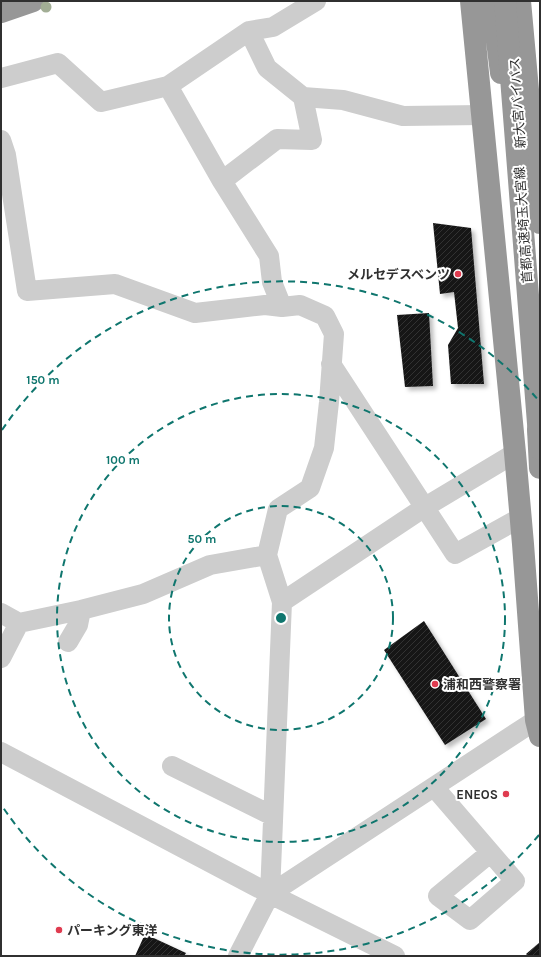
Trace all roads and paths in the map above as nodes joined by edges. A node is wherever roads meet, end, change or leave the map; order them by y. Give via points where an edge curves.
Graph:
1 (33, 1) edge
2 (316, 1) edge
3 (471, 1) edge
4 (492, 1) edge
5 (505, 1) edge
6 (510, 1) edge
7 (520, 1) edge
8 (529, 1) edge
9 (1, 12) edge
10 (249, 31) junction
11 (1, 78) edge
12 (168, 86) junction
13 (303, 97) junction
14 (482, 115) junction
15 (540, 130) edge
16 (516, 134) junction
17 (1, 140) edge
18 (222, 181) junction
19 (540, 223) edge
20 (282, 308) junction
21 (332, 364) junction
22 (540, 449) edge
23 (515, 453) junction
24 (540, 468) edge
25 (426, 507) junction
26 (520, 518) junction
27 (268, 555) junction
28 (282, 602) junction
29 (81, 610) junction
30 (1, 613) edge
31 (19, 623) junction
32 (68, 642) dead end
33 (1, 658) edge
34 (539, 724) edge
35 (1, 752) edge
36 (172, 766) dead end
37 (434, 787) junction
38 (273, 816) junction
39 (490, 853) dead end
40 (270, 894) junction
41 (238, 956) edge
42 (396, 956) edge

1 - 9 highway
2 - 10 street via 273,27
3 - 14 highway
4 - 16 highway, bridge via 503,87
5 - 16 highway, 首都高速埼玉大宮線, bridge
6 - 24 highway, 新大宮バイパス via 529,254
7 - 19 highway, 新大宮バイパス
8 - 15 highway
10 - 12 street
10 - 13 street via 267,68
11 - 12 street via 58,62 101,102
12 - 18 street
13 - 14 street via 343,100 403,116
13 - 18 street via 312,140 277,140
14 - 23 highway
16 - 22 highway, 首都高速埼玉大宮線, bridge
17 - 20 street via 6,155 27,291 116,284 195,314 265,305
18 - 20 street via 269,256 272,282
20 - 21 street via 300,305 325,316 334,334
21 - 25 street
21 - 27 street via 324,448 310,488 278,509
23 - 25 street
23 - 26 highway
25 - 26 street via 455,554
25 - 28 street
26 - 34 highway
27 - 28 street
27 - 29 street via 210,565 143,594
28 - 38 street
29 - 31 street
29 - 32 street via 78,625
30 - 31 street
31 - 33 street
34 - 37 street
35 - 40 street
36 - 38 street
37 - 39 street
37 - 40 street
38 - 40 street
40 - 41 street
40 - 42 street

